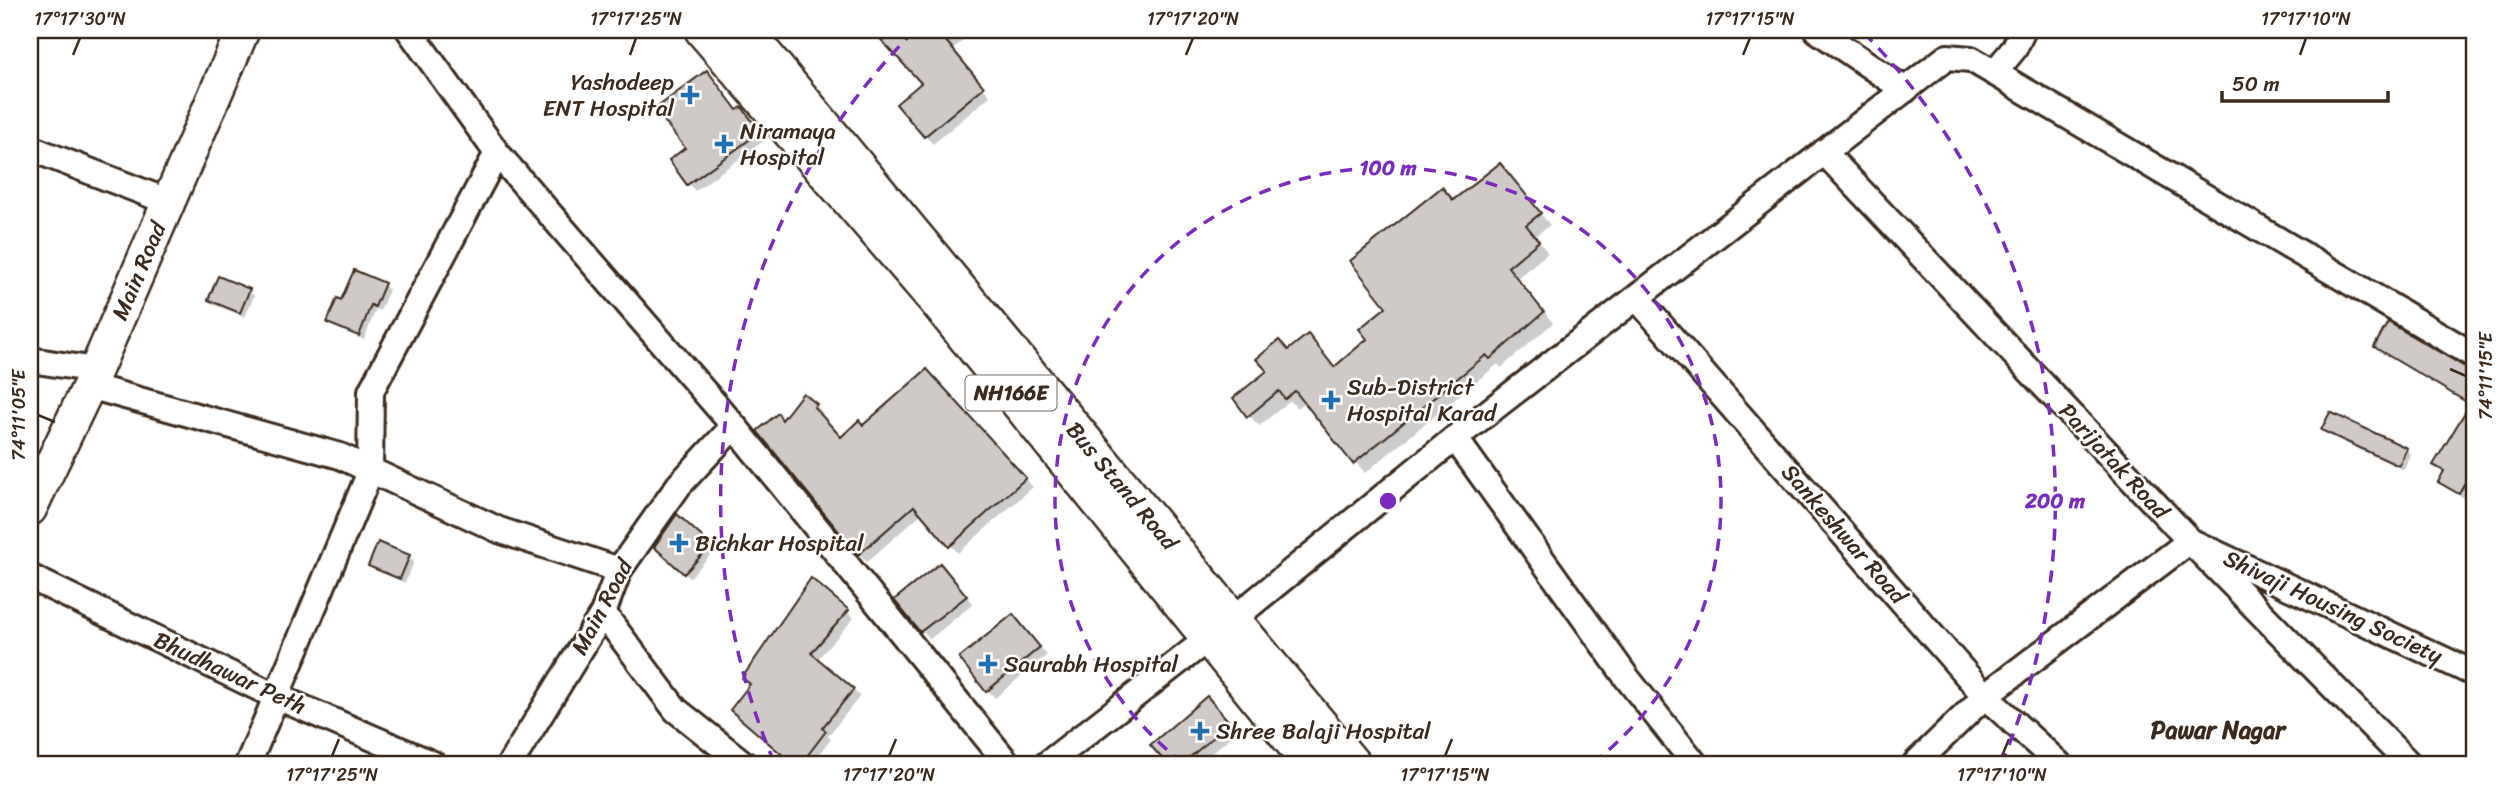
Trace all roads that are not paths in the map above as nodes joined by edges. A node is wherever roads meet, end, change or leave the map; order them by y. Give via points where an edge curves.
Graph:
1 (243, 30) edge
2 (409, 30) edge
3 (703, 30) edge
4 (744, 30) edge
5 (1817, 30) edge
6 (2023, 30) edge
7 (1994, 73) junction
8 (1905, 90) junction
9 (30, 148) edge
10 (1824, 152) junction
11 (497, 153) junction
12 (169, 202) junction
13 (1637, 298) junction
14 (2475, 356) edge
15 (30, 360) edge
16 (92, 378) junction
17 (734, 426) junction
18 (1455, 438) junction
19 (370, 471) junction
20 (30, 509) edge
21 (2190, 541) junction
22 (619, 570) junction
23 (30, 577) edge
24 (603, 613) junction
25 (1209, 637) junction
26 (2475, 674) edge
27 (275, 696) junction
28 (1985, 696) junction
29 (248, 764) edge
30 (433, 764) edge
31 (510, 764) edge
32 (744, 764) edge
33 (1008, 764) edge
34 (1048, 764) edge
35 (1311, 764) edge
36 (1352, 764) edge
37 (1695, 764) edge
38 (1915, 764) edge
39 (2059, 764) edge
40 (2409, 764) edge

1 - 12 main road, Main Road
2 - 11 street
3 - 25 highway, NH166E via 936,300
4 - 25 highway, Bus Stand Road / NH166E
5 - 8 street
6 - 7 street via 2014,50
7 - 8 street via 1971,59 1947,57
7 - 14 street
8 - 10 street
9 - 12 street
10 - 13 street
10 - 21 street, Parijatak Road
11 - 17 street
11 - 19 street via 371,391
12 - 16 main road, Main Road
13 - 18 street
13 - 28 street, Sankeshwar Road
15 - 16 street
16 - 19 street via 340,456
16 - 20 main road, Main Road
17 - 22 street, Main Road via 679,485
17 - 33 street
18 - 25 street
18 - 37 street via 1627,678
19 - 22 street via 499,530
19 - 27 street
21 - 26 street, Shivaji Housing Society
21 - 28 street
21 - 40 street, Parijatak Road
22 - 24 street, Main Road
23 - 27 street, Bhudhawar Peth
24 - 31 street, Main Road
24 - 32 street via 676,710
25 - 34 street
25 - 35 highway, NH166E
25 - 36 highway, Bus Stand Road / NH166E
27 - 29 street
27 - 30 street, Bhudhawar Peth
28 - 38 street
28 - 39 street, Sankeshwar Road

